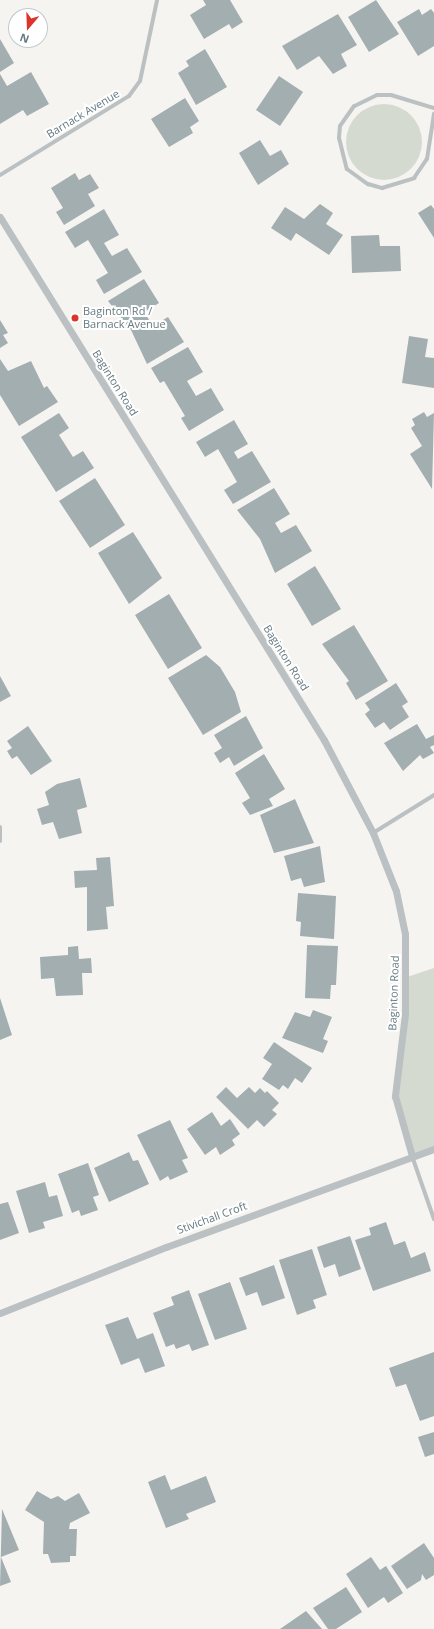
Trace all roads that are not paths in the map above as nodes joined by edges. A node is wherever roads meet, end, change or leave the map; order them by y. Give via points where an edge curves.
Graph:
1 (157, 0) edge
2 (434, 108) edge
3 (434, 114) edge
4 (0, 175) edge
5 (0, 217) edge
6 (434, 795) edge
7 (0, 827) edge
8 (373, 833) junction
9 (0, 841) edge
10 (434, 1149) edge
11 (412, 1156) junction
12 (434, 1219) edge
13 (0, 1313) edge

1 - 4 street, Barnack Avenue via 140,81 129,96
2 - 3 street via 391,96 377,95 354,106 340,126 338,138 347,169 368,184 382,188 414,178 427,159
5 - 8 street, Baginton Road via 324,740
6 - 8 street
7 - 9 street
8 - 11 street, Baginton Road via 396,891 405,934 405,1014 395,1096
10 - 11 street, Stivichall Croft
11 - 12 street
11 - 13 street, Stivichall Croft

